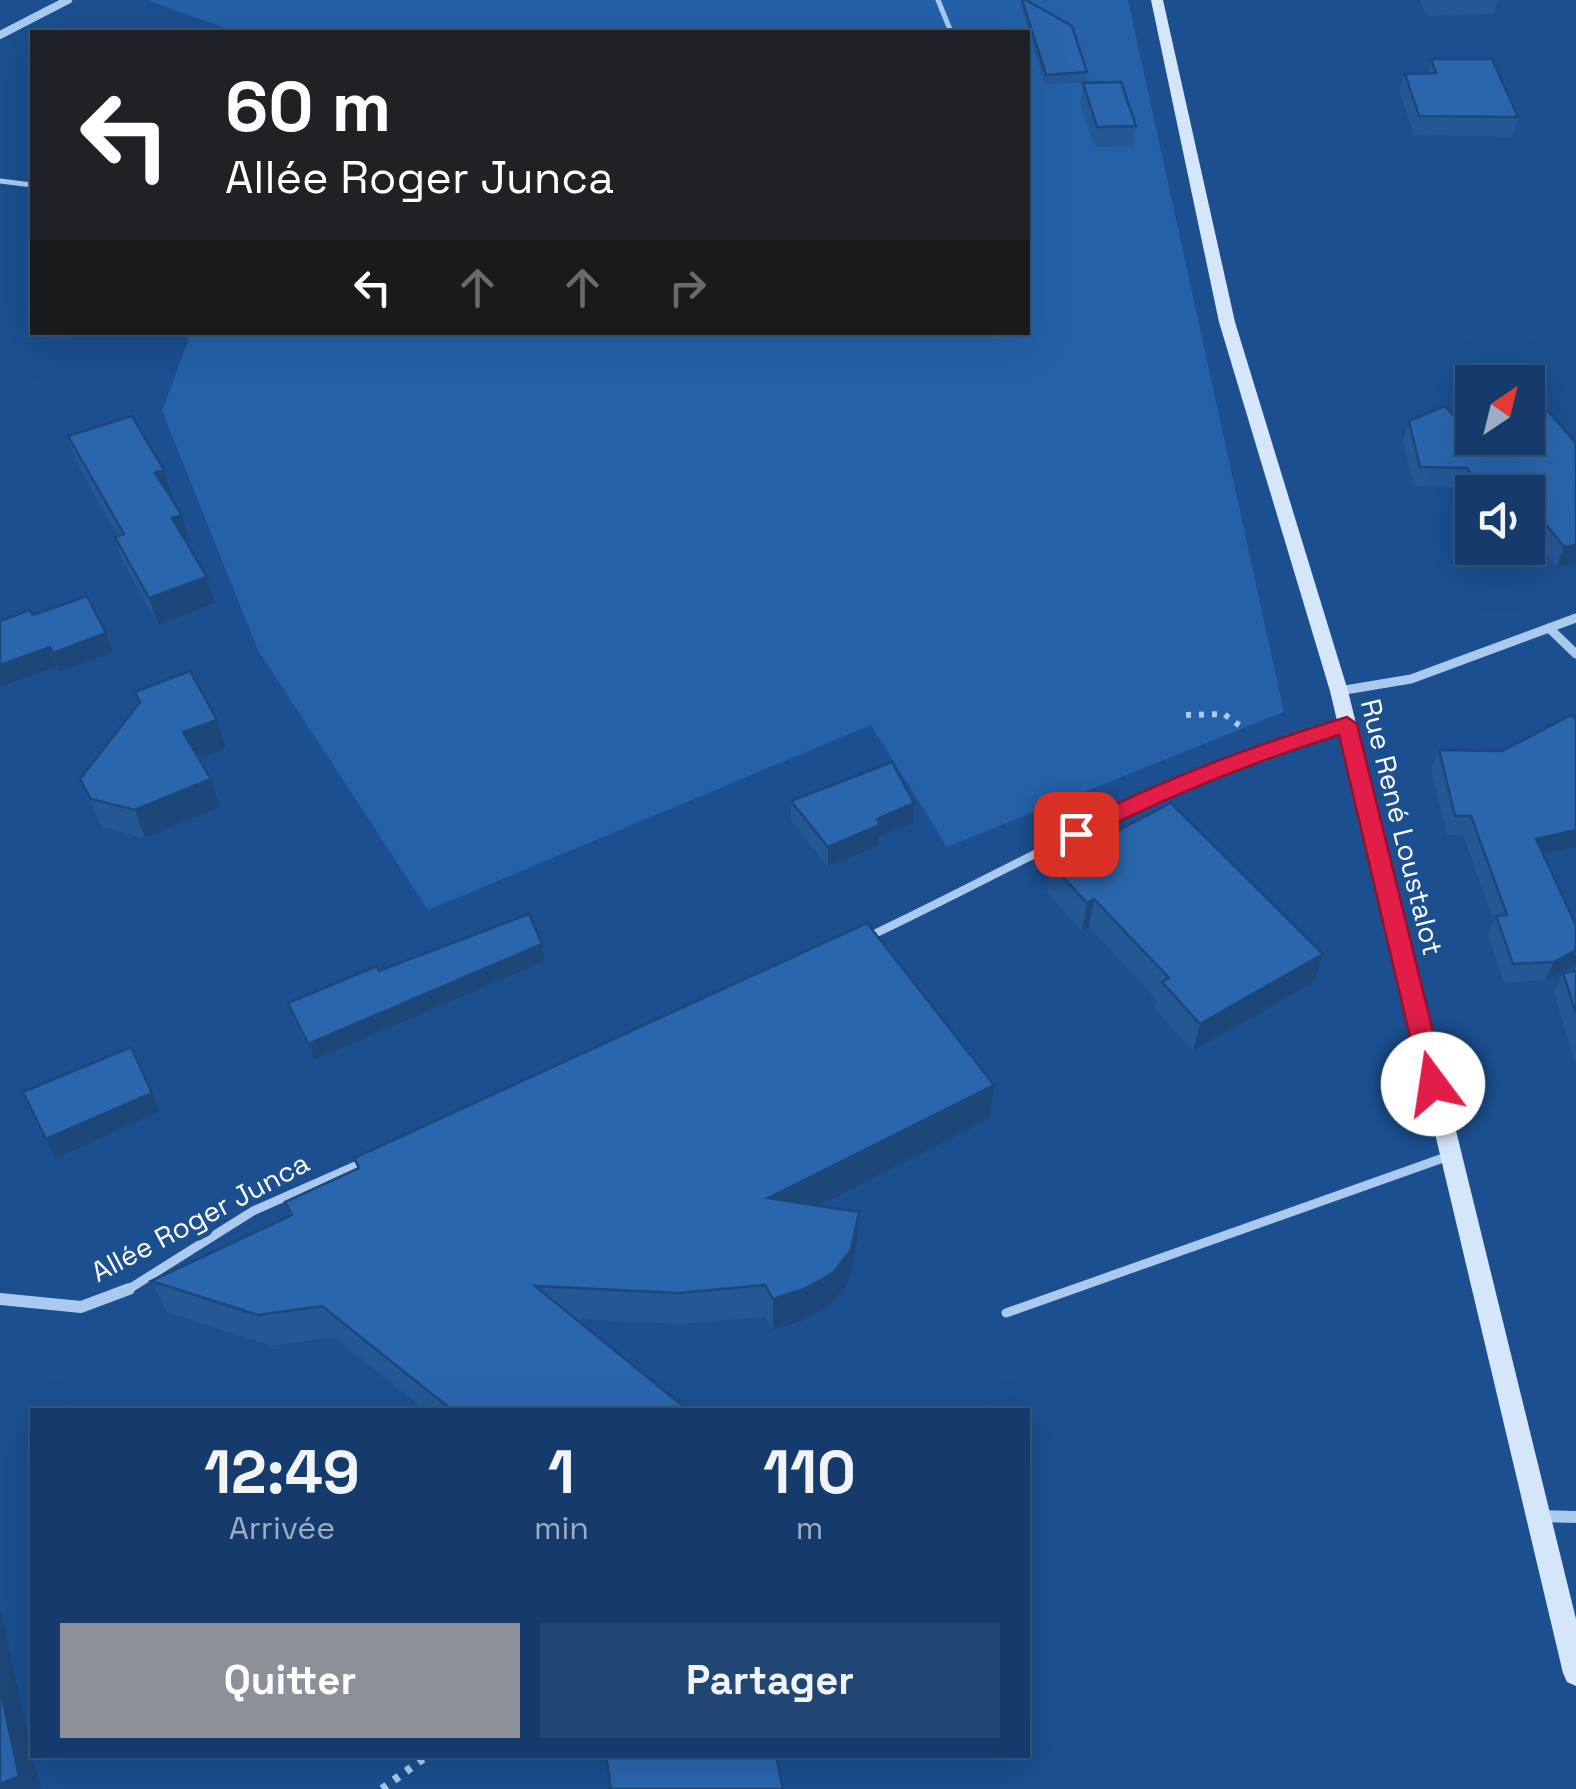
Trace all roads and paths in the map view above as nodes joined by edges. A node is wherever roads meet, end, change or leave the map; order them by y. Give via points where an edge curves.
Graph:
1 (68, 0) edge
2 (938, 0) edge
3 (1156, 0) edge
4 (950, 30) edge
5 (0, 35) edge
6 (0, 181) edge
7 (30, 185) edge
8 (1576, 618) edge
9 (1549, 628) junction
10 (1576, 654) edge
11 (1338, 691) junction
12 (1186, 715) dead end
13 (1347, 724) junction
14 (1268, 746) junction
15 (859, 941) edge
16 (1450, 1155) junction
17 (376, 1156) edge
18 (129, 1289) joint
19 (0, 1299) edge
20 (1006, 1313) dead end
21 (1538, 1516) junction
22 (1576, 1517) edge
23 (1576, 1672) edge
24 (424, 1758) edge
25 (382, 1789) edge

1 - 5 street
2 - 4 lane
3 - 11 street, Rue René Loustalot via 1228,322
6 - 7 lane
8 - 9 street
9 - 10 street
9 - 11 street via 1412,679
11 - 13 street, Rue René Loustalot
12 - 14 path via 1224,714
13 - 14 lane
13 - 16 street, Rue René Loustalot
14 - 15 lane via 1140,800
16 - 20 lane
16 - 21 street, Rue René Loustalot
17 - 18 lane, Allée Roger Junca via 252,1211
18 - 19 street, Allée Roger Junca via 81,1306
21 - 22 street
21 - 23 street, Rue René Loustalot
24 - 25 path

